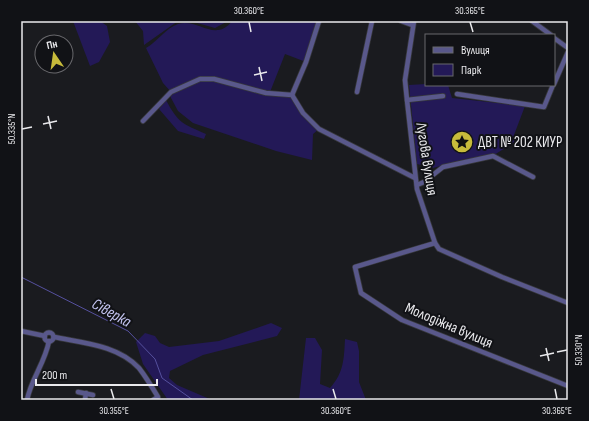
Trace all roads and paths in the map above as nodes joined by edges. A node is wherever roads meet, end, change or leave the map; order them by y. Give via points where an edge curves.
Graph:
1 (319, 21) edge
2 (372, 21) edge
3 (401, 21) edge
4 (532, 21) edge
5 (413, 23) edge
6 (550, 34) edge
7 (555, 39) edge
8 (568, 48) edge
9 (568, 52) edge
10 (555, 82) edge
11 (553, 86) edge
12 (357, 92) dead end
13 (456, 94) dead end
14 (292, 95) junction
15 (443, 96) dead end
16 (407, 100) junction
17 (143, 121) dead end
18 (533, 176) dead end
19 (415, 178) junction
20 (417, 185) junction
21 (435, 243) junction
22 (568, 302) edge
23 (21, 331) edge
24 (45, 336) junction
25 (54, 337) junction
26 (49, 341) junction
27 (568, 386) edge
28 (78, 392) dead end
29 (86, 393) junction
30 (93, 395) dead end
31 (159, 398) edge
32 (27, 400) edge
33 (85, 400) edge
34 (153, 400) edge

1 - 14 street
2 - 12 street
3 - 5 street
4 - 6 street
5 - 16 street, Лугова вулиця via 405,80
7 - 8 street
9 - 10 street
11 - 13 street via 544,107
14 - 17 street via 266,93 214,79 200,79 171,92
14 - 19 street via 303,113 318,129
15 - 16 street
16 - 19 street, Лугова вулиця
18 - 20 street via 494,156 443,167
19 - 20 street, Лугова вулиця
20 - 21 street, Лугова вулиця
21 - 22 street via 439,249 502,277
21 - 27 street, Молодіжна вулиця via 355,267 361,293 402,320
23 - 24 street
24 - 25 street via 49,332
24 - 26 street
25 - 26 street
25 - 31 street via 113,350 126,357 139,368
26 - 32 street via 42,365 30,386
28 - 29 street
29 - 30 street
29 - 33 street
31 - 34 street

